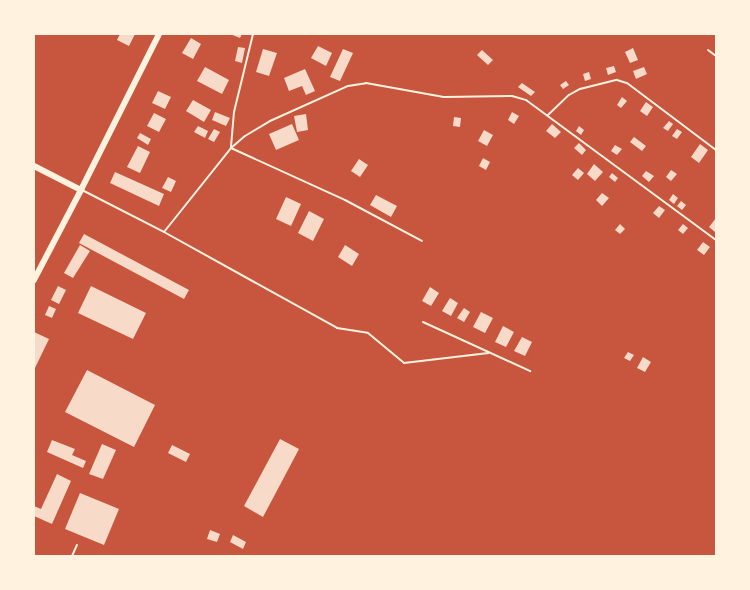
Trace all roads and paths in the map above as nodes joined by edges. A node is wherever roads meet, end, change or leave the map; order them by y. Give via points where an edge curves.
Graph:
1 (159, 34) edge
2 (253, 34) edge
3 (708, 50) dead end
4 (716, 56) edge
5 (548, 115) junction
6 (231, 148) junction
7 (716, 150) edge
8 (34, 166) edge
9 (81, 190) junction
10 (164, 232) junction
11 (716, 240) edge
12 (422, 241) dead end
13 (34, 280) edge
14 (423, 322) dead end
15 (488, 353) junction
16 (530, 371) dead end
17 (77, 545) dead end
18 (72, 556) edge

1 - 9 street
2 - 6 lane via 234,112
3 - 4 lane
5 - 6 lane via 526,100 512,96 444,97 366,83 348,86 270,121
5 - 7 lane via 568,95 580,89 617,80 627,83
5 - 11 lane
6 - 10 lane
6 - 12 lane via 345,200
8 - 9 main road
9 - 10 lane
9 - 13 main road
10 - 15 lane via 337,328 368,333 404,363
14 - 15 lane
15 - 16 lane
17 - 18 lane

